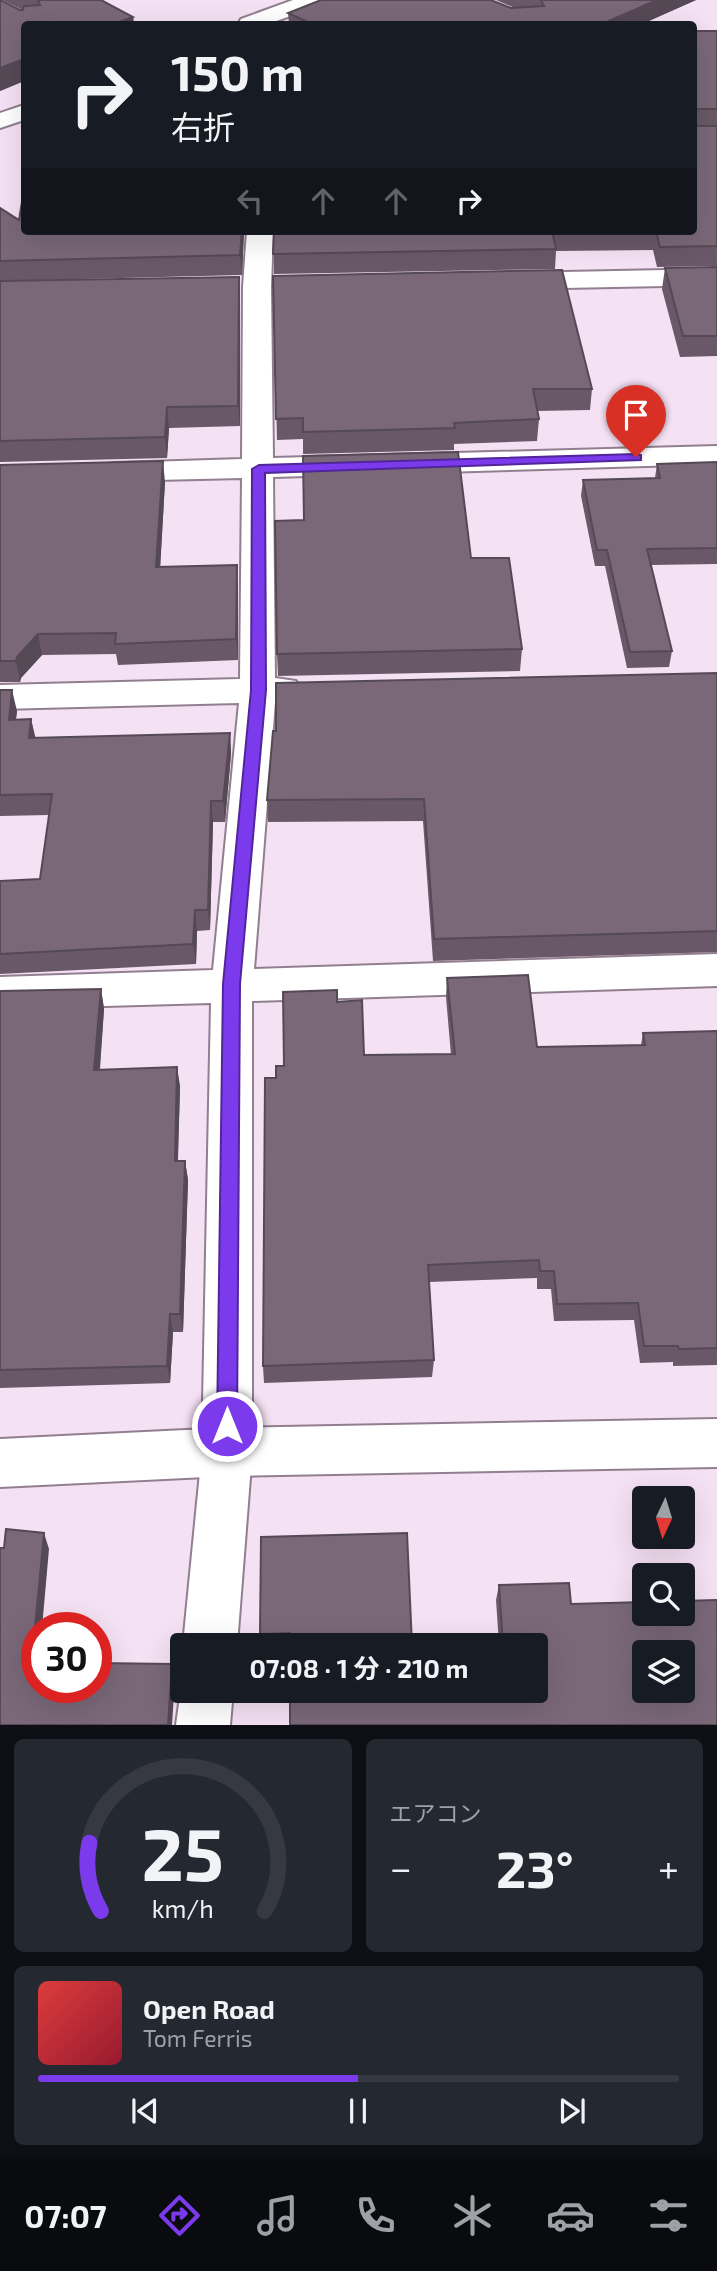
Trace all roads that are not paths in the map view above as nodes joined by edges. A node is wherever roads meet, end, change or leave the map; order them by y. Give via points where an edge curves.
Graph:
1 (313, 0) edge
2 (257, 21) edge
3 (21, 113) edge
4 (0, 121) edge
5 (261, 235) edge
6 (717, 277) edge
7 (494, 282) edge
8 (717, 455) edge
9 (259, 469) junction
10 (82, 473) edge
11 (314, 689) edge
12 (258, 690) junction
13 (0, 697) edge
14 (717, 970) edge
15 (232, 984) junction
16 (0, 993) edge
17 (717, 1443) edge
18 (227, 1452) junction
19 (0, 1463) edge
20 (211, 1633) edge
21 (205, 1703) edge
22 (202, 1725) edge

1 - 2 street
3 - 4 street
5 - 9 street
6 - 7 street
8 - 9 street
9 - 10 street
9 - 12 street
11 - 12 street
12 - 13 street
12 - 15 street
14 - 15 street
15 - 16 street
15 - 18 street
17 - 18 street
18 - 19 street
18 - 20 street
21 - 22 street

